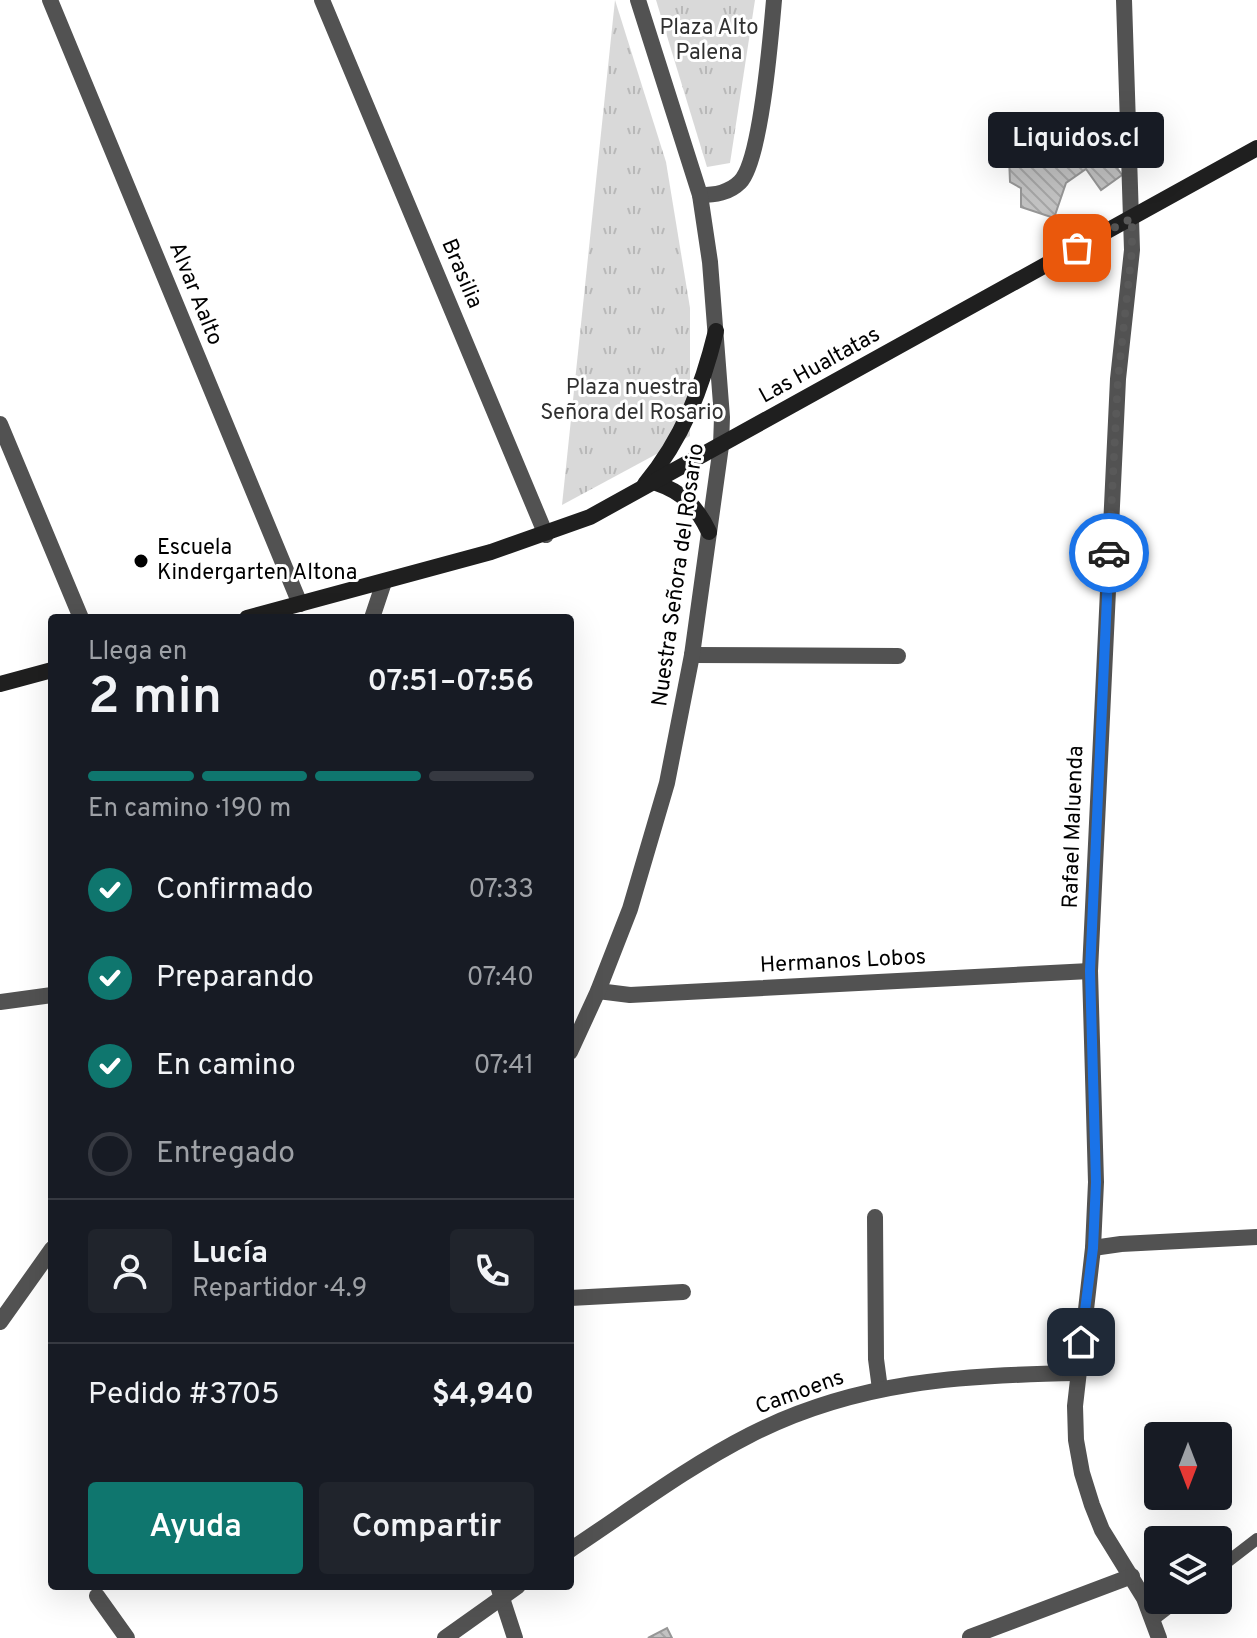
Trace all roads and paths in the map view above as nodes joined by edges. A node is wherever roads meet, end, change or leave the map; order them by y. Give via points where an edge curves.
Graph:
1 (50, 0) edge
2 (322, 0) edge
3 (333, 0) edge
4 (638, 0) edge
5 (774, 0) edge
6 (1124, 0) edge
7 (335, 31) junction
8 (1257, 148) edge
9 (700, 195) junction
10 (1132, 218) junction
11 (716, 331) junction
12 (0, 424) edge
13 (721, 446) junction
14 (656, 483) junction
15 (638, 492) junction
16 (709, 532) junction
17 (546, 535) junction
18 (384, 582) junction
19 (300, 604) junction
20 (79, 614) edge
21 (262, 614) edge
22 (373, 614) edge
23 (692, 655) junction
24 (898, 656) dead end
25 (48, 671) edge
26 (0, 684) edge
27 (1090, 971) junction
28 (598, 991) junction
29 (48, 996) edge
30 (0, 1002) edge
31 (574, 1043) edge
32 (875, 1217) dead end
33 (1257, 1237) edge
34 (1093, 1248) junction
35 (48, 1255) edge
36 (683, 1292) dead end
37 (574, 1298) edge
38 (0, 1322) edge
39 (1077, 1373) junction
40 (880, 1389) junction
41 (1257, 1539) edge
42 (574, 1547) edge
43 (1232, 1558) edge
44 (1132, 1576) junction
45 (500, 1592) edge
46 (97, 1596) dead end
47 (1161, 1614) edge
48 (1153, 1620) junction
49 (970, 1637) edge
50 (127, 1638) edge
51 (445, 1638) edge
52 (515, 1638) edge
53 (1159, 1638) edge

1 - 19 street, Alvar Aalto
2 - 7 street, Brasilia
3 - 7 street, Brasilia
4 - 9 street, Nuestra Señora del Rosario
5 - 9 street via 751,164 733,187
6 - 10 street, Rafael Maluenda
7 - 17 street, Brasilia
8 - 10 street, Las Hualtatas
9 - 11 street, Nuestra Señora del Rosario
10 - 13 street, Las Hualtatas
10 - 27 street, Rafael Maluenda via 1118,379
11 - 13 street, Nuestra Señora del Rosario
11 - 15 street via 696,402 661,465
12 - 20 street
13 - 14 street, Las Hualtatas
13 - 16 street, Nuestra Señora del Rosario
14 - 15 street, Las Hualtatas
14 - 16 street via 684,497
15 - 17 street, Las Hualtatas
16 - 23 street, Nuestra Señora del Rosario
17 - 18 street, Las Hualtatas
18 - 19 street, Las Hualtatas
18 - 22 street
19 - 21 street, Las Hualtatas
23 - 24 street
23 - 28 street, Nuestra Señora del Rosario via 650,846
25 - 26 street
27 - 28 street, Hermanos Lobos via 630,995
27 - 34 street, Rafael Maluenda
28 - 31 street, Nuestra Señora del Rosario
29 - 30 street
32 - 40 street
33 - 34 street
34 - 39 street, Rafael Maluenda
35 - 38 street
36 - 37 street
39 - 40 street, Camoens via 952,1377
39 - 44 street, Rafael Maluenda via 1076,1440 1082,1473 1102,1530
40 - 42 street, Camoens via 814,1407 751,1434
41 - 43 lane
44 - 48 street, Rafael Maluenda
44 - 49 street
45 - 51 street
45 - 52 street
46 - 50 street
47 - 48 lane
48 - 53 street, Rafael Maluenda

